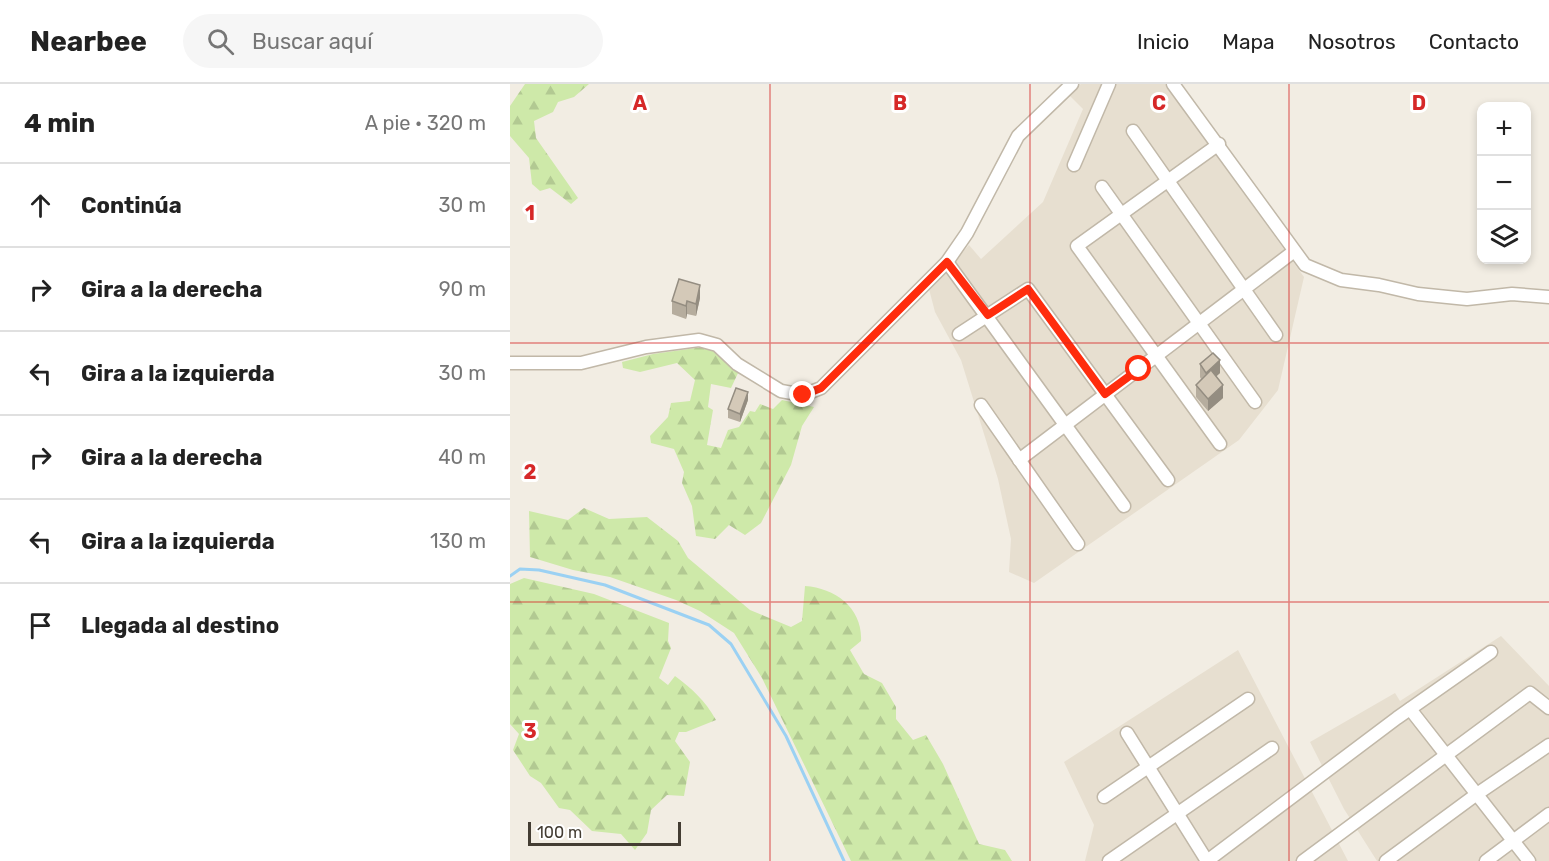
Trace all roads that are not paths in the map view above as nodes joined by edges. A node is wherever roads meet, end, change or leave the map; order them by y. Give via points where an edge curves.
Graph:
1 (1072, 84) edge
2 (1109, 84) edge
3 (1173, 84) edge
4 (1133, 131) dead end
5 (1219, 144) junction
6 (1074, 165) dead end
7 (1168, 181) junction
8 (1102, 188) dead end
9 (1121, 214) junction
10 (1293, 252) junction
11 (947, 262) junction
12 (1244, 290) junction
13 (1549, 297) edge
14 (988, 315) junction
15 (1199, 323) junction
16 (959, 334) dead end
17 (1276, 335) dead end
18 (1156, 356) junction
19 (510, 363) edge
20 (1105, 394) junction
21 (1255, 402) dead end
22 (981, 405) dead end
23 (1066, 424) junction
24 (1220, 444) dead end
25 (1019, 460) junction
26 (1168, 480) dead end
27 (1125, 506) dead end
28 (1078, 544) dead end
29 (1491, 652) dead end
30 (1248, 699) dead end
31 (1549, 708) edge
32 (1410, 709) junction
33 (1127, 733) dead end
34 (1549, 745) edge
35 (1272, 748) dead end
36 (1445, 754) junction
37 (1148, 767) junction
38 (1477, 794) junction
39 (1104, 797) dead end
40 (1178, 813) junction
41 (1549, 814) edge
42 (1513, 840) junction
43 (1109, 861) edge
44 (1207, 861) edge
45 (1303, 861) edge
46 (1386, 861) edge
47 (1486, 861) edge
48 (1529, 861) edge

1 - 11 street via 1018,136 967,233
2 - 6 street
3 - 5 street
4 - 7 street
5 - 7 street
5 - 10 street
7 - 9 street
7 - 12 street
8 - 9 street
9 - 15 street
9 - 18 street via 1077,246
10 - 12 street
10 - 13 street via 1305,265 1341,280 1418,294
11 - 14 street
11 - 19 street via 821,388 803,395 781,391 737,364 717,345 699,340 646,347 581,363
12 - 15 street
12 - 17 street
14 - 16 street
14 - 20 street via 1028,289
14 - 23 street
15 - 18 street
15 - 21 street
18 - 20 street
18 - 24 street
20 - 23 street
20 - 26 street
22 - 25 street
23 - 25 street
23 - 27 street
25 - 28 street
29 - 32 street
30 - 37 street
31 - 36 street via 1530,693
32 - 36 street
32 - 44 street
33 - 37 street
34 - 38 street
35 - 40 street
36 - 38 street
36 - 45 street
37 - 39 street
37 - 40 street
38 - 42 street
38 - 46 street
40 - 43 street
40 - 44 street
41 - 42 street
42 - 47 street
42 - 48 street

